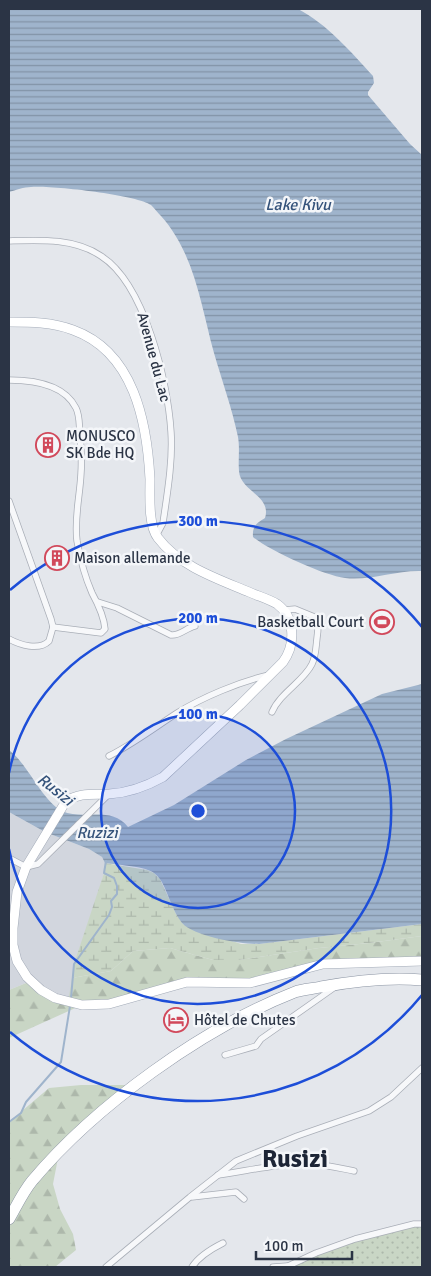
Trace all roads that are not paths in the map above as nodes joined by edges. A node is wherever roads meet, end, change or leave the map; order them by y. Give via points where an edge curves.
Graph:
1 (9, 241) edge
2 (9, 322) edge
3 (9, 380) edge
4 (9, 501) edge
5 (156, 536) junction
6 (98, 602) junction
7 (284, 610) junction
8 (195, 626) dead end
9 (53, 627) junction
10 (9, 639) edge
11 (271, 674) junction
12 (272, 712) dead end
13 (109, 756) dead end
14 (109, 794) junction
15 (9, 858) edge
16 (26, 867) junction
17 (422, 961) edge
18 (422, 980) edge
19 (339, 984) junction
20 (225, 1055) dead end
21 (422, 1068) edge
22 (354, 1171) dead end
23 (217, 1175) junction
24 (190, 1197) junction
25 (244, 1200) dead end
26 (9, 1220) edge
27 (422, 1224) edge
28 (223, 1243) dead end
29 (106, 1267) edge
30 (192, 1267) edge
31 (273, 1267) edge
32 (287, 1267) edge

1 - 5 street, Avenue du Lac via 44,240 84,247 111,263 135,294 146,319 166,391 171,433 163,523
2 - 5 main road via 36,322 73,330 98,344 123,371 132,386 144,427 151,514
3 - 6 street via 31,380 54,388 76,408 81,473 76,530 84,569
4 - 9 street
5 - 7 main road via 184,561
6 - 8 street via 171,635 176,636
6 - 9 street via 105,626 101,633
7 - 11 main road via 291,626 291,645 288,655
7 - 12 street via 295,609 317,618 317,640 310,667
9 - 10 street via 49,641 43,646
11 - 13 street via 252,678 208,697
11 - 14 main road via 163,777
14 - 16 street via 45,858 34,867
14 - 16 main road via 78,795 66,801
15 - 16 street
16 - 17 main road via 14,911 13,945 17,961 41,990 82,1006 109,1004 187,982 250,984 323,964
18 - 19 highway
19 - 20 street via 273,1030 256,1046
19 - 26 highway via 296,992 220,1028 144,1080 96,1118 31,1182
21 - 23 street via 392,1097 369,1111 260,1150 236,1161
22 - 23 street via 307,1164
23 - 24 street
24 - 25 street via 236,1192
24 - 29 street
27 - 32 street via 355,1239
28 - 30 street via 209,1250
31 - 32 street

